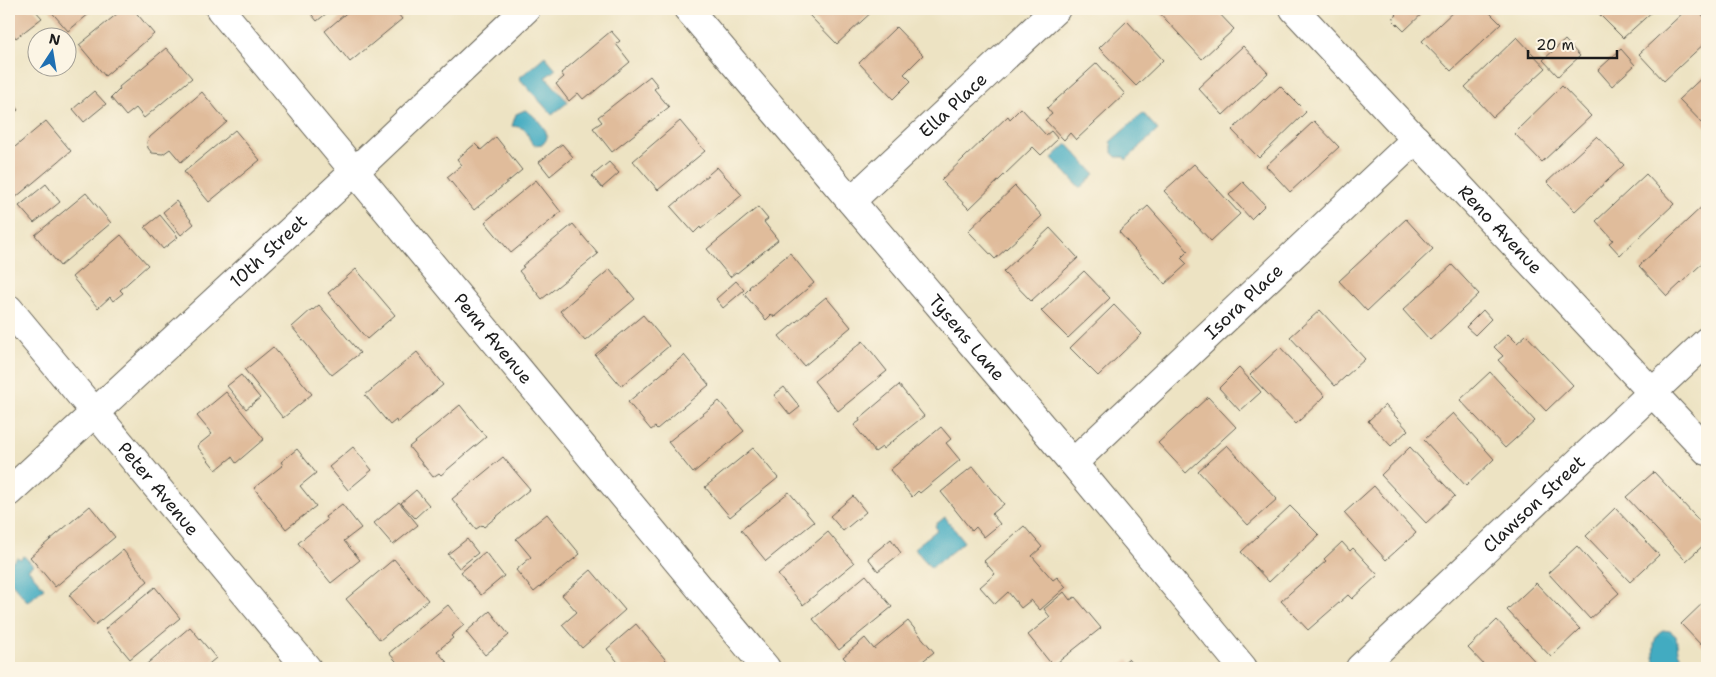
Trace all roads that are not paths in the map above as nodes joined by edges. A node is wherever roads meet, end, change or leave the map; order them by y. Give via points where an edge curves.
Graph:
1 (220, 9) edge
2 (526, 9) edge
3 (688, 9) edge
4 (1056, 9) edge
5 (1294, 9) edge
6 (1416, 139) junction
7 (355, 171) junction
8 (850, 201) junction
9 (9, 309) edge
10 (1707, 341) edge
11 (1652, 392) junction
12 (95, 413) junction
13 (1707, 451) edge
14 (1073, 463) junction
15 (9, 492) edge
16 (307, 668) edge
17 (766, 668) edge
18 (1244, 668) edge
19 (1360, 668) edge

1 - 7 street, Penn Avenue
2 - 7 street, 10th Street
3 - 8 street, Tysens Lane
4 - 8 street, Ella Place
5 - 6 street, Reno Avenue
6 - 11 street, Reno Avenue
6 - 14 street, Isora Place
7 - 12 street, 10th Street
7 - 17 street, Penn Avenue
8 - 14 street, Tysens Lane
9 - 12 street, Peter Avenue
10 - 11 street, Clawson Street
11 - 13 street, Reno Avenue
11 - 19 street, Clawson Street
12 - 15 street, 10th Street
12 - 16 street, Peter Avenue
14 - 18 street, Tysens Lane

